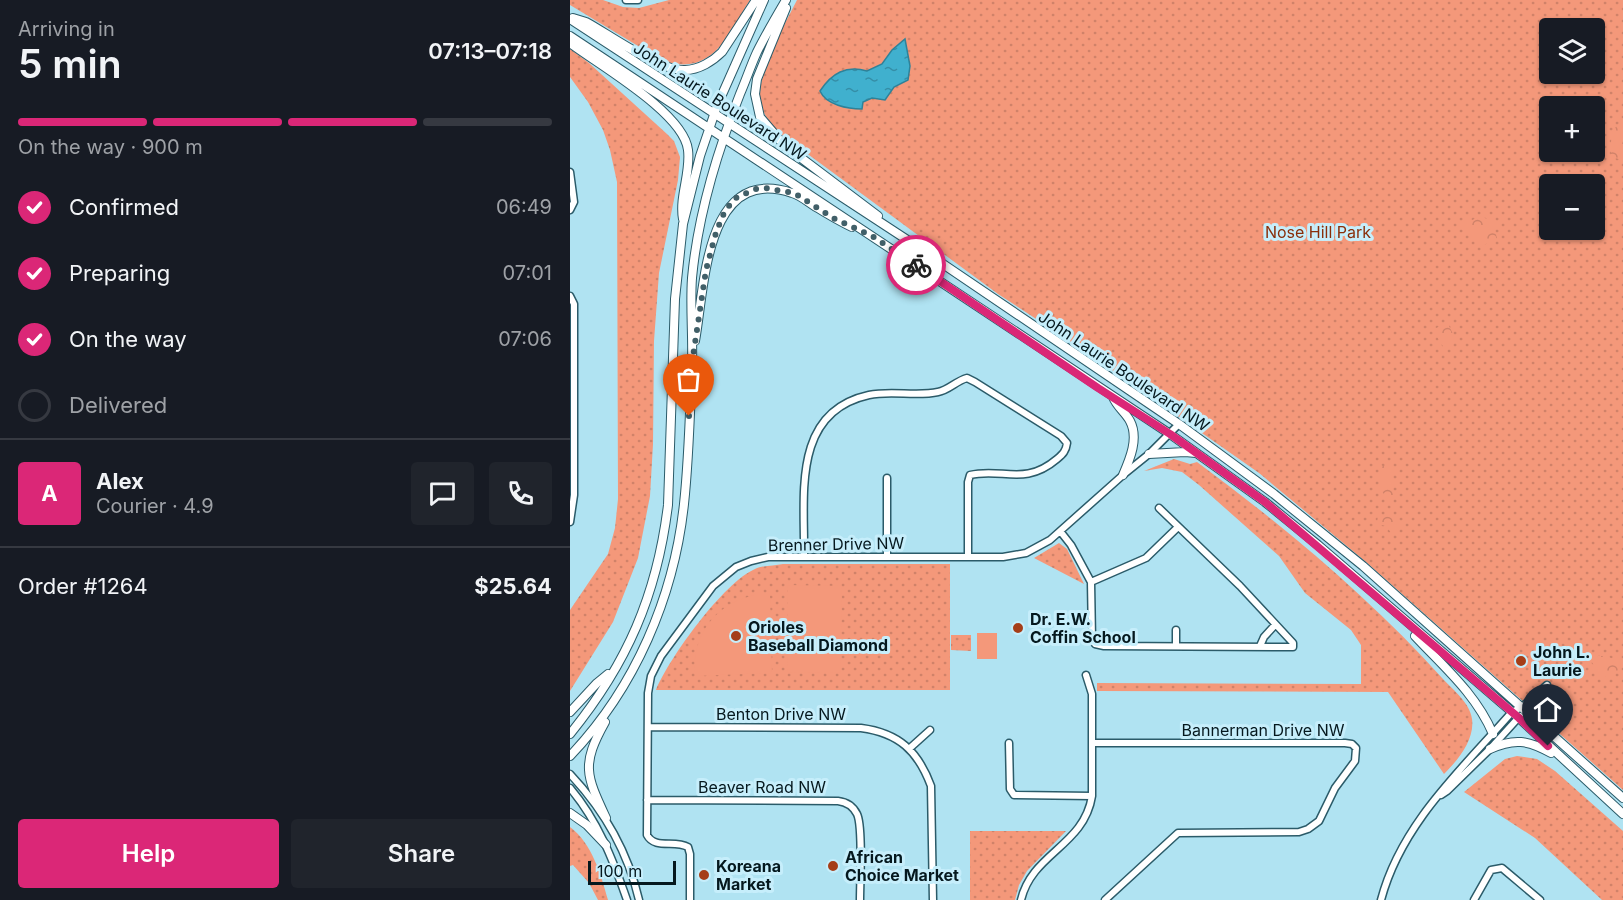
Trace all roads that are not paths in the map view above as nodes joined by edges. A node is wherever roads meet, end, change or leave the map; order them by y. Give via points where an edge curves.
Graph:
1 (626, 0) edge
2 (638, 0) edge
3 (756, 0) edge
4 (764, 0) edge
5 (787, 0) edge
6 (570, 18) edge
7 (570, 36) edge
8 (570, 43) edge
9 (714, 115) junction
10 (729, 124) junction
11 (709, 128) junction
12 (724, 137) junction
13 (570, 172) edge
14 (570, 210) edge
15 (684, 224) junction
16 (872, 236) junction
17 (912, 243) junction
18 (570, 296) edge
19 (692, 363) junction
20 (1113, 397) junction
21 (1179, 424) junction
22 (1170, 434) junction
23 (1149, 454) junction
24 (1198, 454) junction
25 (572, 455) edge
26 (1123, 475) junction
27 (886, 478) dead end
28 (1159, 508) dead end
29 (570, 522) edge
30 (1177, 528) junction
31 (1060, 531) junction
32 (804, 556) junction
33 (887, 557) junction
34 (968, 557) junction
35 (1091, 582) junction
36 (1397, 614) junction
37 (1275, 626) junction
38 (1176, 630) dead end
39 (1176, 646) junction
40 (1260, 646) junction
41 (615, 670) junction
42 (1086, 675) dead end
43 (1547, 685) dead end
44 (616, 699) junction
45 (1522, 707) junction
46 (570, 712) edge
47 (1512, 712) junction
48 (1519, 718) junction
49 (648, 727) junction
50 (930, 730) dead end
51 (570, 734) edge
52 (1493, 734) junction
53 (1010, 742) dead end
54 (1092, 743) junction
55 (910, 748) junction
56 (1490, 749) junction
57 (570, 756) edge
58 (1562, 760) junction
59 (570, 774) edge
60 (570, 788) edge
61 (1092, 795) junction
62 (1438, 797) junction
63 (1623, 798) edge
64 (647, 800) junction
65 (570, 813) edge
66 (1623, 814) edge
67 (606, 818) junction
68 (606, 845) junction
69 (622, 885) junction
70 (622, 900) edge
71 (627, 900) edge
72 (639, 900) edge
73 (690, 900) edge
74 (860, 900) edge
75 (933, 900) edge
76 (1021, 900) edge
77 (1105, 900) edge
78 (1381, 900) edge
79 (1474, 900) edge
80 (1540, 900) edge

1 - 2 street
3 - 6 main road via 722,52 701,67 684,71 660,64 586,22
4 - 9 main road
5 - 10 main road via 757,53
5 - 17 main road via 757,79 755,94 760,117 784,145
6 - 9 main road, John Laurie Boulevard NW
7 - 11 main road, John Laurie Boulevard NW
8 - 15 main road via 641,93 681,131 689,156 681,208
9 - 10 main road, John Laurie Boulevard NW
9 - 11 main road
10 - 12 main road
10 - 17 main road, John Laurie Boulevard NW
11 - 12 main road, John Laurie Boulevard NW
11 - 15 main road
12 - 16 main road, John Laurie Boulevard NW
12 - 19 main road via 704,207 693,277
13 - 14 street via 574,202
15 - 41 main road via 675,298 664,535 648,599
16 - 19 main road via 794,193 765,188 737,197 727,208 715,236
16 - 20 main road, John Laurie Boulevard NW
17 - 21 main road, John Laurie Boulevard NW
18 - 25 street via 574,304
19 - 44 main road via 684,505 671,570 646,642
20 - 22 main road, John Laurie Boulevard NW
20 - 26 main road via 1131,422 1133,433
21 - 22 street, Brenner Drive NW
21 - 45 main road, John Laurie Boulevard NW via 1328,537
22 - 23 street, Brenner Drive NW
22 - 24 main road, John Laurie Boulevard NW
23 - 24 main road
23 - 26 street, Brenner Drive NW
24 - 36 main road, John Laurie Boulevard NW via 1265,502
25 - 29 street via 574,495
26 - 31 street, Brenner Drive NW
27 - 33 street
28 - 30 street
30 - 35 street via 1146,558
30 - 37 street via 1240,586
31 - 34 street, Brenner Drive NW via 1037,548 1017,556
31 - 35 street
32 - 33 street, Brenner Drive NW
32 - 34 street via 806,461 826,419 863,396 939,392 967,378 1067,443 1064,453 1035,472 970,475
32 - 49 street, Brenner Drive NW via 751,561 718,581 655,667 648,693
33 - 34 street, Brenner Drive NW
35 - 39 street via 1095,644
36 - 47 main road, John Laurie Boulevard NW
36 - 52 main road via 1472,697
37 - 40 street
37 - 40 street via 1293,647
38 - 39 street
39 - 40 street
41 - 46 main road
41 - 51 main road
42 - 54 street via 1092,694
43 - 45 street
44 - 57 main road
44 - 67 main road via 592,745 588,764 590,783
45 - 47 street
45 - 48 street
45 - 63 main road, John Laurie Boulevard NW
47 - 48 main road, John Laurie Boulevard NW
47 - 52 street
48 - 56 street
48 - 58 main road, John Laurie Boulevard NW
49 - 55 street, Benton Drive NW via 861,728 889,735
49 - 64 street, Brenner Drive NW
50 - 55 street
52 - 62 street
53 - 61 street via 1010,789 1014,795
54 - 61 street
54 - 77 street, Bannerman Drive NW via 1345,743 1352,744 1357,755 1319,821 1308,829 1178,832
55 - 75 street, Benton Drive NW via 931,786
56 - 58 main road via 1516,741 1533,744
56 - 62 street
58 - 66 main road, John Laurie Boulevard NW
59 - 67 street
60 - 68 street
61 - 76 street via 1080,828 1035,870
62 - 78 street via 1404,844
64 - 73 street, Brenner Drive NW via 650,840 681,843 689,850
64 - 74 street, Beaver Road NW via 847,803 860,823
65 - 68 main road
67 - 72 street
68 - 69 street
69 - 70 street
69 - 71 street
79 - 80 street via 1491,870 1502,868

